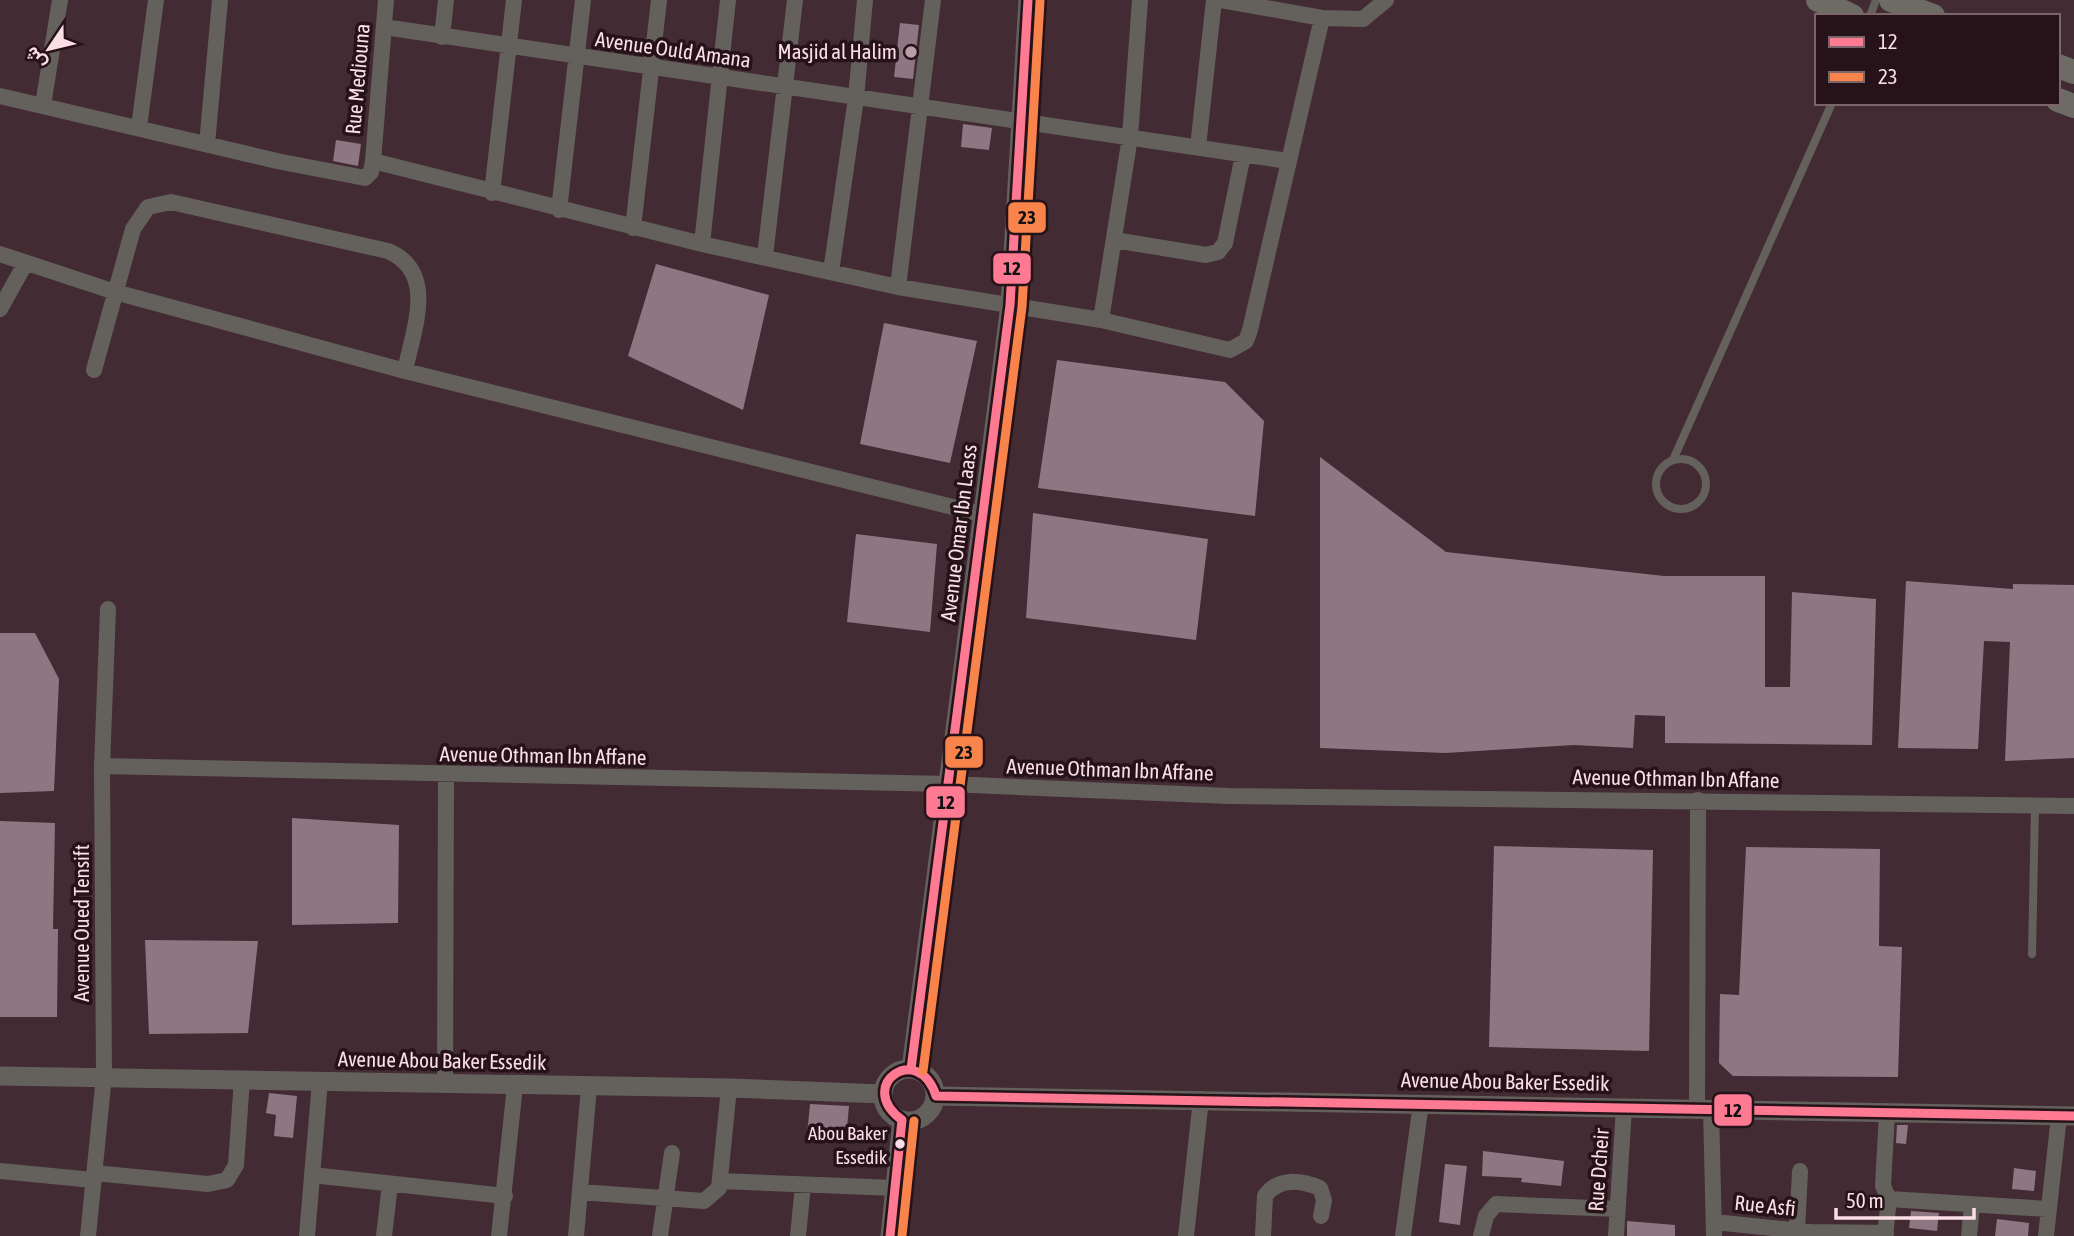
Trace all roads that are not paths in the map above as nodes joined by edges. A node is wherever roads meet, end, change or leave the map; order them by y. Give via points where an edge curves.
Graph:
1 (60, 0) edge
2 (156, 0) edge
3 (220, 0) edge
4 (386, 0) edge
5 (446, 0) edge
6 (514, 0) edge
7 (583, 0) edge
8 (659, 0) edge
9 (728, 0) edge
10 (795, 0) edge
11 (865, 0) edge
12 (933, 0) edge
13 (1028, 0) edge
14 (1140, 0) edge
15 (1214, 0) edge
16 (1221, 0) edge
17 (1386, 0) edge
18 (1818, 0) edge
19 (1891, 0) edge
20 (1286, 6) edge
21 (1848, 14) edge
22 (1928, 14) edge
23 (1322, 18) junction
24 (384, 27) junction
25 (442, 37) junction
26 (509, 46) junction
27 (576, 57) junction
28 (653, 68) junction
29 (720, 78) junction
30 (784, 87) junction
31 (0, 96) edge
32 (856, 98) junction
33 (43, 105) junction
34 (1831, 105) edge
35 (922, 108) junction
36 (1020, 121) junction
37 (139, 127) junction
38 (1130, 138) junction
39 (207, 144) junction
40 (1198, 147) junction
41 (1242, 155) junction
42 (373, 161) junction
43 (1288, 161) junction
44 (492, 193) junction
45 (559, 210) junction
46 (634, 228) junction
47 (1114, 240) junction
48 (702, 244) junction
49 (0, 254) edge
50 (765, 256) junction
51 (25, 264) junction
52 (831, 272) junction
53 (898, 286) junction
54 (115, 292) junction
55 (1010, 305) junction
56 (0, 309) edge
57 (1101, 320) junction
58 (94, 370) dead end
59 (405, 371) junction
60 (1673, 460) junction
61 (985, 515) junction
62 (108, 609) dead end
63 (102, 766) junction
64 (446, 775) junction
65 (948, 785) junction
66 (1698, 800) junction
67 (2035, 806) junction
68 (2074, 806) edge
69 (2032, 954) dead end
70 (911, 1069) junction
71 (0, 1076) edge
72 (104, 1076) junction
73 (242, 1079) junction
74 (320, 1081) junction
75 (445, 1084) junction
76 (515, 1086) junction
77 (589, 1087) junction
78 (729, 1088) junction
79 (883, 1094) junction
80 (936, 1096) junction
81 (1201, 1099) junction
82 (1421, 1103) junction
83 (1624, 1107) junction
84 (1704, 1108) junction
85 (1887, 1112) junction
86 (2066, 1116) edge
87 (902, 1120) junction
88 (672, 1153) dead end
89 (0, 1171) edge
90 (1800, 1171) dead end
91 (312, 1175) junction
92 (94, 1177) junction
93 (720, 1181) junction
94 (390, 1184) junction
95 (803, 1185) junction
96 (895, 1188) junction
97 (580, 1192) junction
98 (505, 1196) junction
99 (1889, 1199) junction
100 (664, 1200) junction
101 (1972, 1205) junction
102 (1618, 1209) junction
103 (2048, 1209) junction
104 (1321, 1216) dead end
105 (1714, 1229) edge
106 (1806, 1233) edge
107 (1885, 1234) edge
108 (88, 1236) edge
109 (307, 1236) edge
110 (384, 1236) edge
111 (499, 1236) edge
112 (576, 1236) edge
113 (660, 1236) edge
114 (798, 1236) edge
115 (890, 1236) edge
116 (1186, 1236) edge
117 (1263, 1236) edge
118 (1403, 1236) edge
119 (1481, 1236) edge
120 (1616, 1236) edge
121 (1969, 1236) edge
122 (2046, 1236) edge

1 - 33 street
2 - 37 street
3 - 39 street
4 - 24 street, Rue Mediouna
5 - 25 street
6 - 26 street
7 - 27 street
8 - 28 street
9 - 29 street
10 - 30 street
11 - 32 street
12 - 35 street
13 - 36 street, Avenue Omar Ibn Laass
14 - 38 street
15 - 40 street
16 - 20 street
17 - 23 street via 1363,19
18 - 21 main road
19 - 22 main road
20 - 23 street
23 - 43 street
24 - 25 street, Avenue Ould Amana
24 - 42 street, Rue Mediouna
25 - 26 street, Avenue Ould Amana
26 - 27 street, Avenue Ould Amana
26 - 44 street
27 - 28 street, Avenue Ould Amana
27 - 45 street
28 - 29 street, Avenue Ould Amana
28 - 46 street
29 - 30 street, Avenue Ould Amana
29 - 48 street
30 - 32 street, Avenue Ould Amana
30 - 50 street
31 - 33 street
32 - 35 street, Avenue Ould Amana
32 - 52 street
33 - 37 street
34 - 60 lane
35 - 36 street, Avenue Ould Amana
35 - 53 street
36 - 38 street, Avenue Ould Amana
36 - 55 street, Avenue Omar Ibn Laass
37 - 39 street
38 - 40 street, Avenue Ould Amana
38 - 47 street
39 - 42 street via 355,178 369,175
40 - 41 street, Avenue Ould Amana
41 - 43 street, Avenue Ould Amana
41 - 47 street via 1224,243 1218,252 1206,255
42 - 44 street
43 - 57 street via 1250,330 1239,346 1223,350
44 - 45 street
45 - 46 street
46 - 48 street
47 - 57 street
48 - 50 street
49 - 51 street
50 - 52 street
51 - 54 street
51 - 56 street
52 - 53 street
53 - 55 street
54 - 58 street
54 - 59 street
54 - 59 street via 139,216 159,203 185,202 388,251 412,267 419,284
55 - 57 street
55 - 61 street, Avenue Omar Ibn Laass
59 - 61 street
60 - 60 lane via 1662,467 1657,493 1665,504 1690,509 1707,489 1706,476 1686,459
61 - 65 street, Avenue Omar Ibn Laass
62 - 63 street, Avenue Oued Tensift
63 - 64 street, Avenue Othman Ibn Affane
63 - 72 street, Avenue Oued Tensift
64 - 65 street, Avenue Othman Ibn Affane
64 - 75 street
65 - 66 street, Avenue Othman Ibn Affane via 1230,796
65 - 70 street, Avenue Omar Ibn Laass
66 - 67 street, Avenue Othman Ibn Affane
66 - 84 street
67 - 68 street, Avenue Othman Ibn Affane
67 - 69 lane
70 - 79 street via 895,1073
70 - 80 street via 931,1080
71 - 72 street, Avenue Abou Baker Essedik
72 - 73 street, Avenue Abou Baker Essedik
72 - 92 street, Avenue Oued Tensift
73 - 74 street, Avenue Abou Baker Essedik
73 - 92 street via 236,1164 227,1180 208,1184
74 - 75 street, Avenue Abou Baker Essedik
74 - 91 street
75 - 76 street, Avenue Abou Baker Essedik
76 - 77 street, Avenue Abou Baker Essedik
76 - 98 street
77 - 78 street, Avenue Abou Baker Essedik
77 - 97 street
78 - 79 street, Avenue Abou Baker Essedik
78 - 93 street
79 - 87 street via 888,1110
80 - 81 street, Avenue Abou Baker Essedik
80 - 87 street via 925,1117
81 - 82 street, Avenue Abou Baker Essedik
81 - 116 street
82 - 83 street, Avenue Abou Baker Essedik
82 - 118 street
83 - 84 street, Avenue Abou Baker Essedik
83 - 102 street, Rue Dcheir
84 - 85 street, Avenue Abou Baker Essedik
84 - 105 street
85 - 86 street, Avenue Abou Baker Essedik
85 - 99 street via 1883,1186
86 - 103 street
87 - 96 street
88 - 100 street
89 - 92 street
90 - 106 street
91 - 94 street
91 - 109 street
92 - 108 street, Avenue Oued Tensift
93 - 95 street
93 - 100 street via 714,1196 704,1201
94 - 98 street
94 - 110 street
95 - 96 street
95 - 114 street
96 - 115 street
97 - 100 street
97 - 112 street
98 - 111 street
99 - 101 street
99 - 107 street
100 - 113 street
101 - 103 street
101 - 121 street
102 - 119 street via 1496,1204 1486,1216
102 - 120 street, Rue Dcheir
103 - 122 street
104 - 117 street via 1324,1200 1320,1188 1281,1183 1265,1196
105 - 106 street, Rue Asfi
106 - 107 street, Rue Asfi

